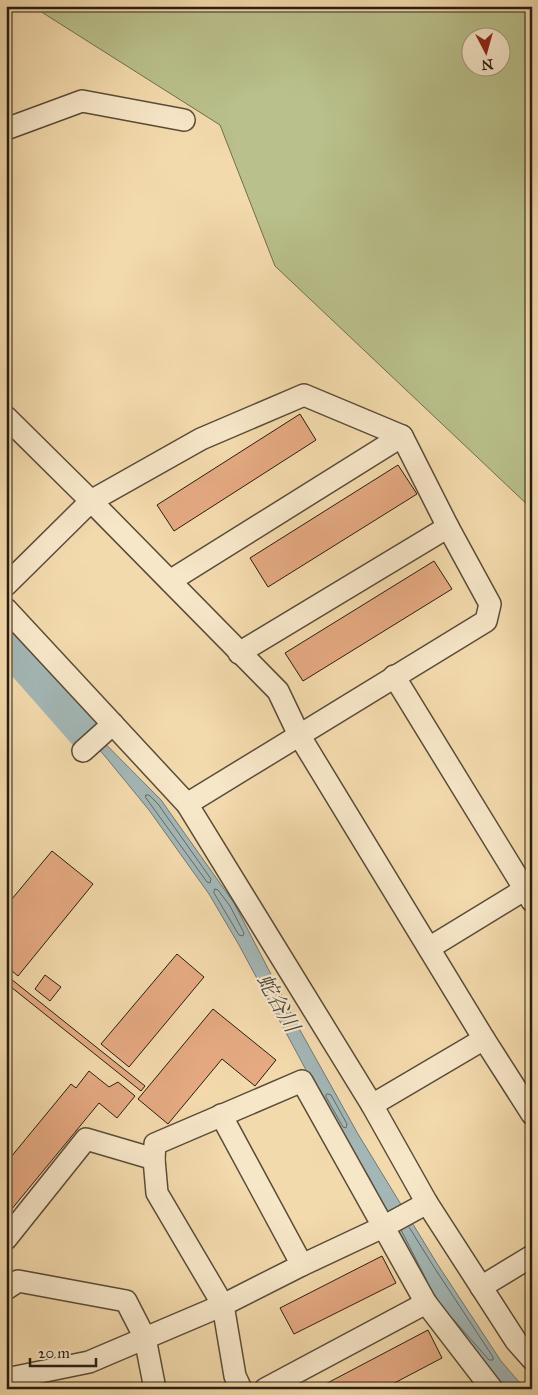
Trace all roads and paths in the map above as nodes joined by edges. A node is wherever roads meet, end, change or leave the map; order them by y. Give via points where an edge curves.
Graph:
1 (184, 120) dead end
2 (6, 129) edge
3 (6, 417) edge
4 (402, 436) junction
5 (91, 501) junction
6 (448, 527) junction
7 (170, 580) junction
8 (6, 585) edge
9 (6, 609) edge
10 (239, 653) junction
11 (394, 676) junction
12 (112, 724) junction
13 (299, 735) junction
14 (85, 749) dead end
15 (187, 804) junction
16 (530, 892) edge
17 (429, 948) junction
18 (484, 1039) junction
19 (372, 1105) junction
20 (532, 1114) edge
21 (221, 1115) junction
22 (154, 1159) junction
23 (427, 1203) junction
24 (383, 1227) junction
25 (6, 1239) edge
26 (532, 1256) edge
27 (302, 1265) junction
28 (481, 1287) junction
29 (6, 1289) edge
30 (426, 1303) junction
31 (222, 1305) junction
32 (145, 1338) junction
33 (532, 1359) edge
34 (6, 1379) edge
35 (488, 1388) edge
36 (155, 1389) edge
37 (241, 1389) edge
38 (265, 1389) edge

1 - 2 street via 82,101
3 - 5 street
4 - 5 street via 304,395 201,439
4 - 6 street
4 - 7 street
5 - 7 street
5 - 8 street
6 - 10 street
6 - 11 street via 490,604 486,621
7 - 10 street
9 - 12 street
10 - 13 street via 278,692
11 - 13 street
11 - 16 street
12 - 14 street
12 - 15 street
13 - 15 street
13 - 17 street
15 - 19 street
16 - 17 street
17 - 18 street
18 - 19 street
18 - 20 street
19 - 23 street
21 - 22 street via 155,1144
21 - 24 street via 302,1081
21 - 27 street
22 - 25 street via 86,1139
22 - 31 street via 157,1193
23 - 24 street
23 - 28 street
24 - 27 street
24 - 30 street
26 - 28 street
27 - 31 street
28 - 33 street via 516,1341
29 - 32 street via 18,1281 126,1301
30 - 35 street
30 - 38 street
31 - 32 street
31 - 37 street via 235,1376
32 - 34 street via 89,1362
32 - 36 street

